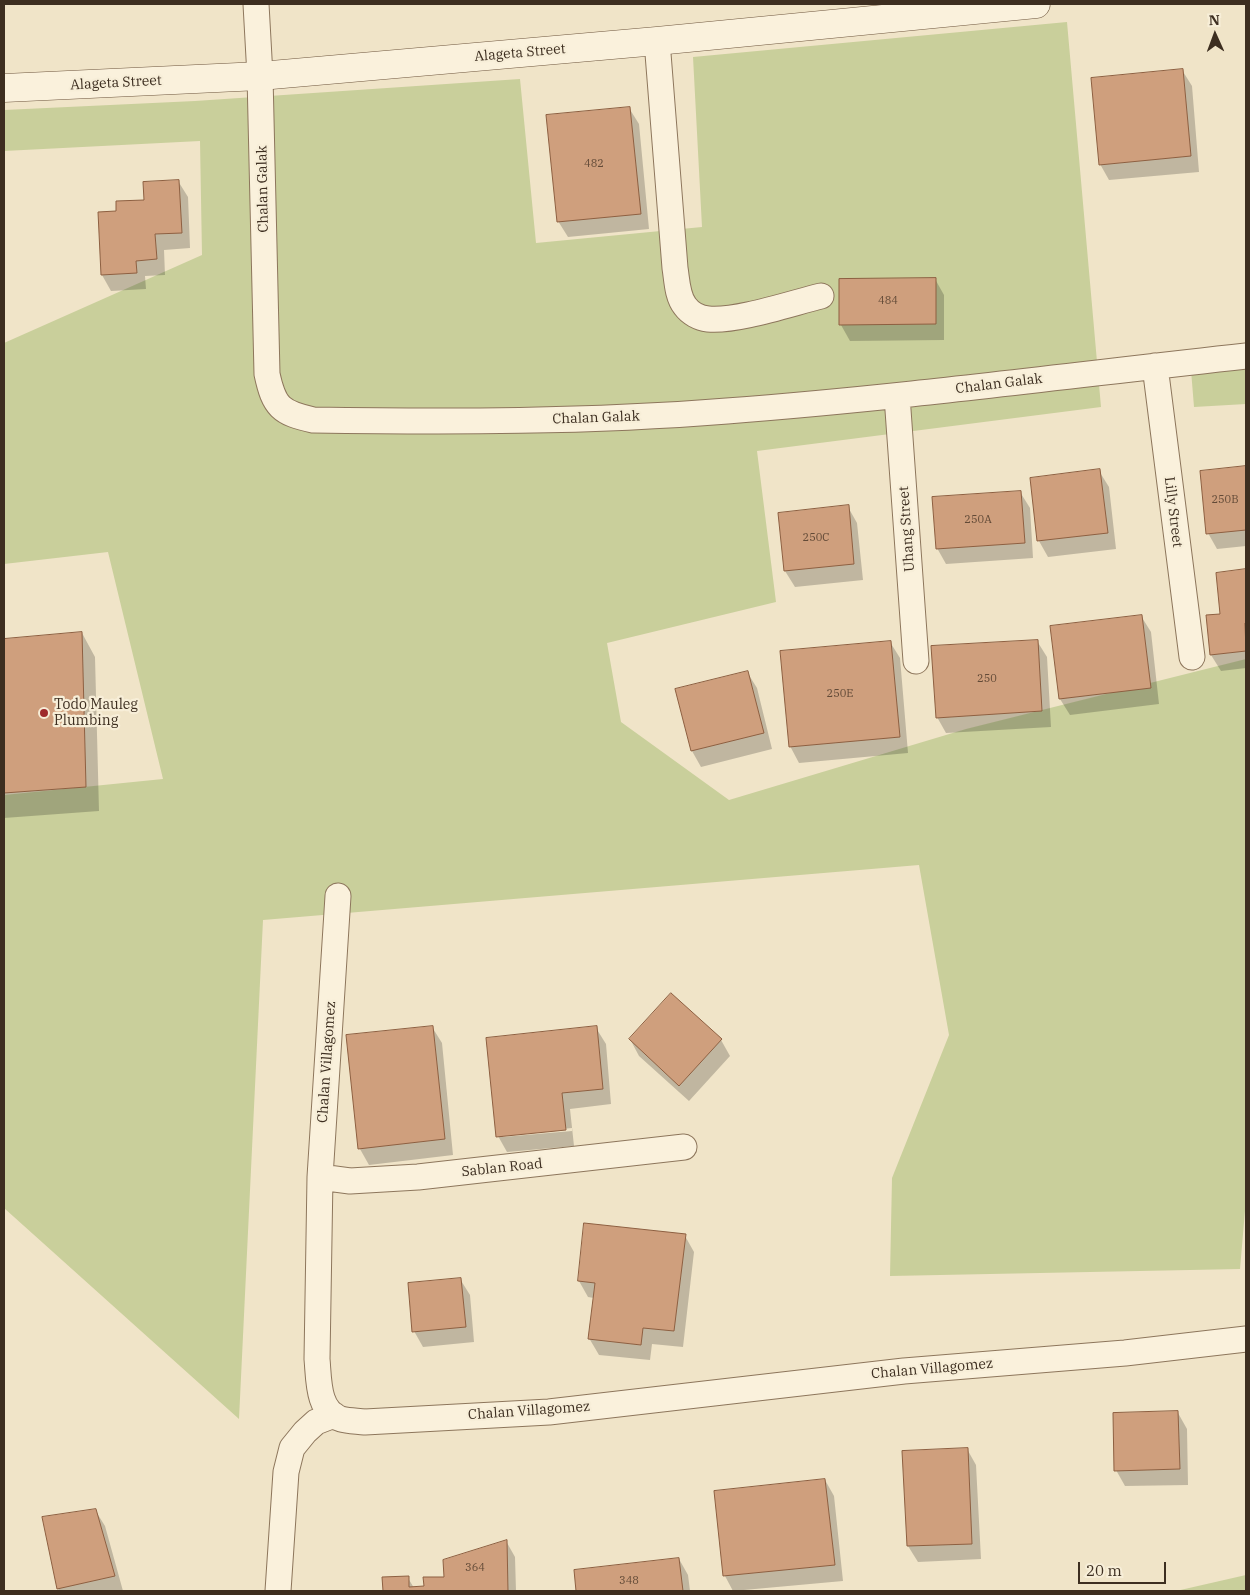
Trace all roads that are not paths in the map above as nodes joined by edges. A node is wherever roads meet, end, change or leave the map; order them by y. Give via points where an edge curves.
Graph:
1 (256, 4) edge
2 (1030, 4) edge
3 (657, 41) junction
4 (260, 76) junction
5 (4, 88) edge
6 (821, 296) dead end
7 (1246, 356) edge
8 (1155, 366) junction
9 (897, 396) junction
10 (1192, 657) dead end
11 (916, 661) dead end
12 (338, 896) dead end
13 (684, 1146) dead end
14 (320, 1177) junction
15 (1246, 1339) edge
16 (334, 1415) junction
17 (278, 1591) edge

1 - 4 street
2 - 3 main road, Alageta Street
3 - 4 main road, Alageta Street
3 - 6 street via 675,268 680,297 685,305 699,317 709,319 780,307
4 - 5 main road, Alageta Street
4 - 9 street, Chalan Galak via 267,374 274,399 282,410 313,420 478,422 726,412
7 - 8 street, Chalan Galak
8 - 9 street, Chalan Galak
8 - 10 street, Lilly Street
9 - 11 street, Uhang Street
12 - 14 street, Chalan Villagomez
13 - 14 street, Sablan Road via 418,1177 350,1181
14 - 16 street, Chalan Villagomez via 318,1369 325,1407
15 - 16 street, Chalan Villagomez via 1125,1353 904,1371 549,1412 365,1422
16 - 17 street via 316,1422 292,1448 286,1472

